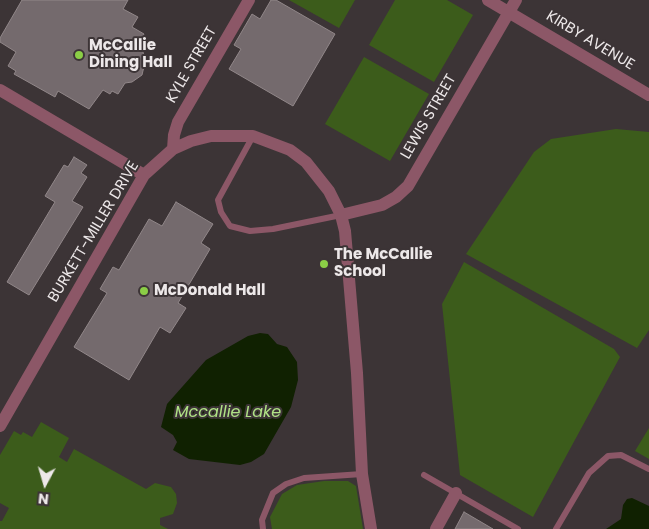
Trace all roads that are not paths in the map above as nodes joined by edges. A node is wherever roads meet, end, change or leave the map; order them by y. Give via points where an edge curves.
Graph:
1 (249, 0) edge
2 (488, 0) edge
3 (516, 0) edge
4 (509, 12) junction
5 (0, 90) edge
6 (649, 95) edge
7 (253, 136) junction
8 (173, 149) junction
9 (144, 175) junction
10 (341, 215) junction
11 (0, 426) edge
12 (649, 469) edge
13 (362, 474) junction
14 (424, 474) dead end
15 (456, 493) junction
16 (263, 529) edge
17 (372, 529) edge
18 (436, 529) edge
19 (518, 529) edge
20 (556, 529) edge

1 - 8 street, KYLE STREET via 178,122
2 - 4 street, KIRBY AVENUE
3 - 4 street, LEWIS STREET
4 - 6 street, KIRBY AVENUE
4 - 10 street, LEWIS STREET via 408,186 396,198 382,205
5 - 9 street
7 - 8 street, BURKETT-MILLER DRIVE via 211,136
7 - 10 street, BURKETT-MILLER DRIVE via 290,150 306,162 329,191
7 - 10 lane via 218,200 230,226 250,232
8 - 9 street, BURKETT-MILLER DRIVE
9 - 11 street, BURKETT-MILLER DRIVE
10 - 13 street, BURKETT-MILLER DRIVE via 357,373
12 - 20 lane via 621,455 608,456 589,473
13 - 16 lane via 304,478 286,484 273,493 262,520
13 - 17 street, BURKETT-MILLER DRIVE
14 - 15 lane
15 - 18 street
15 - 19 lane

